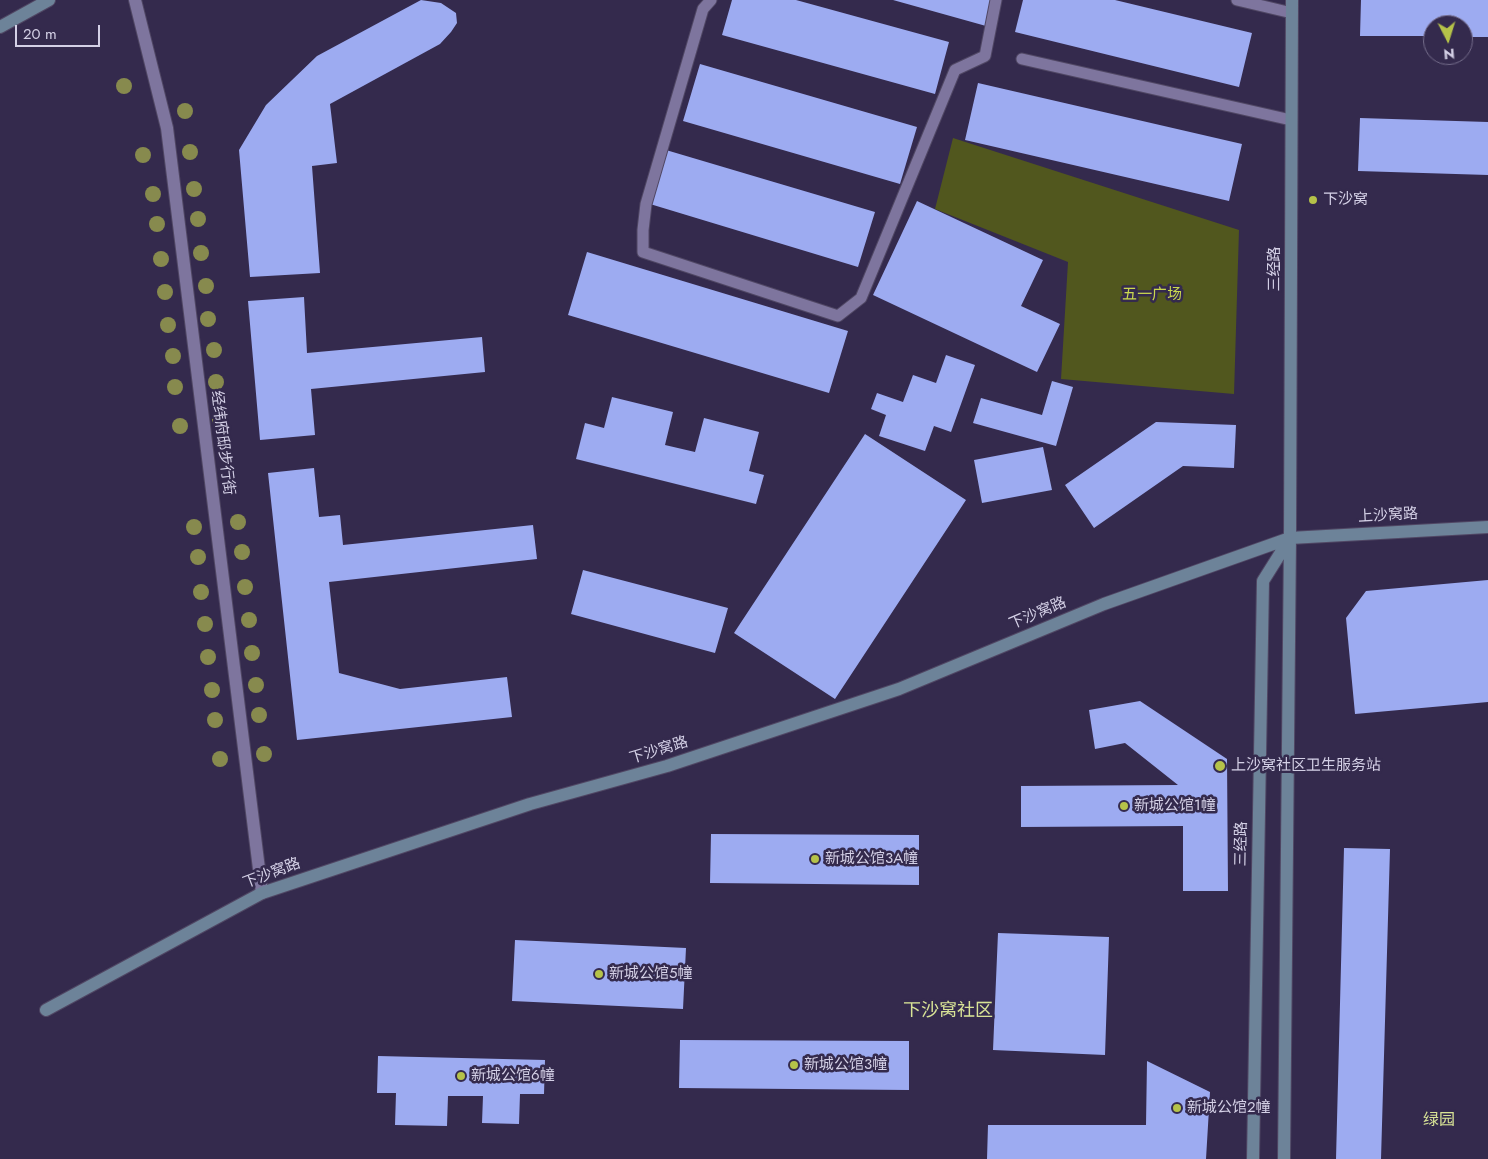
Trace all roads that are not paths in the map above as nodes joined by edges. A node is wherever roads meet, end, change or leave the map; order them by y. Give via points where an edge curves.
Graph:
1 (49, 0) edge
2 (135, 0) edge
3 (711, 0) edge
4 (996, 0) edge
5 (1237, 0) edge
6 (1292, 0) edge
7 (1292, 13) junction
8 (0, 27) edge
9 (1022, 59) dead end
10 (1291, 120) junction
11 (1488, 527) edge
12 (1290, 538) junction
13 (262, 893) junction
14 (46, 1010) dead end
15 (1253, 1159) edge
16 (1284, 1159) edge

1 - 8 main road
2 - 13 street, 经纬府邸步行街 via 167,128
3 - 4 lane via 702,9 646,204 642,252 838,316 862,298 955,70 985,56
5 - 7 lane
6 - 7 main road, 三经路
7 - 10 main road, 三经路
9 - 10 lane
10 - 12 main road, 三经路
11 - 12 main road, 上沙窝路
12 - 13 main road, 下沙窝路 via 1104,604 899,689 667,766 530,804
12 - 15 main road, 三经路 via 1262,581
12 - 16 main road, 三经路
13 - 14 main road, 下沙窝路

